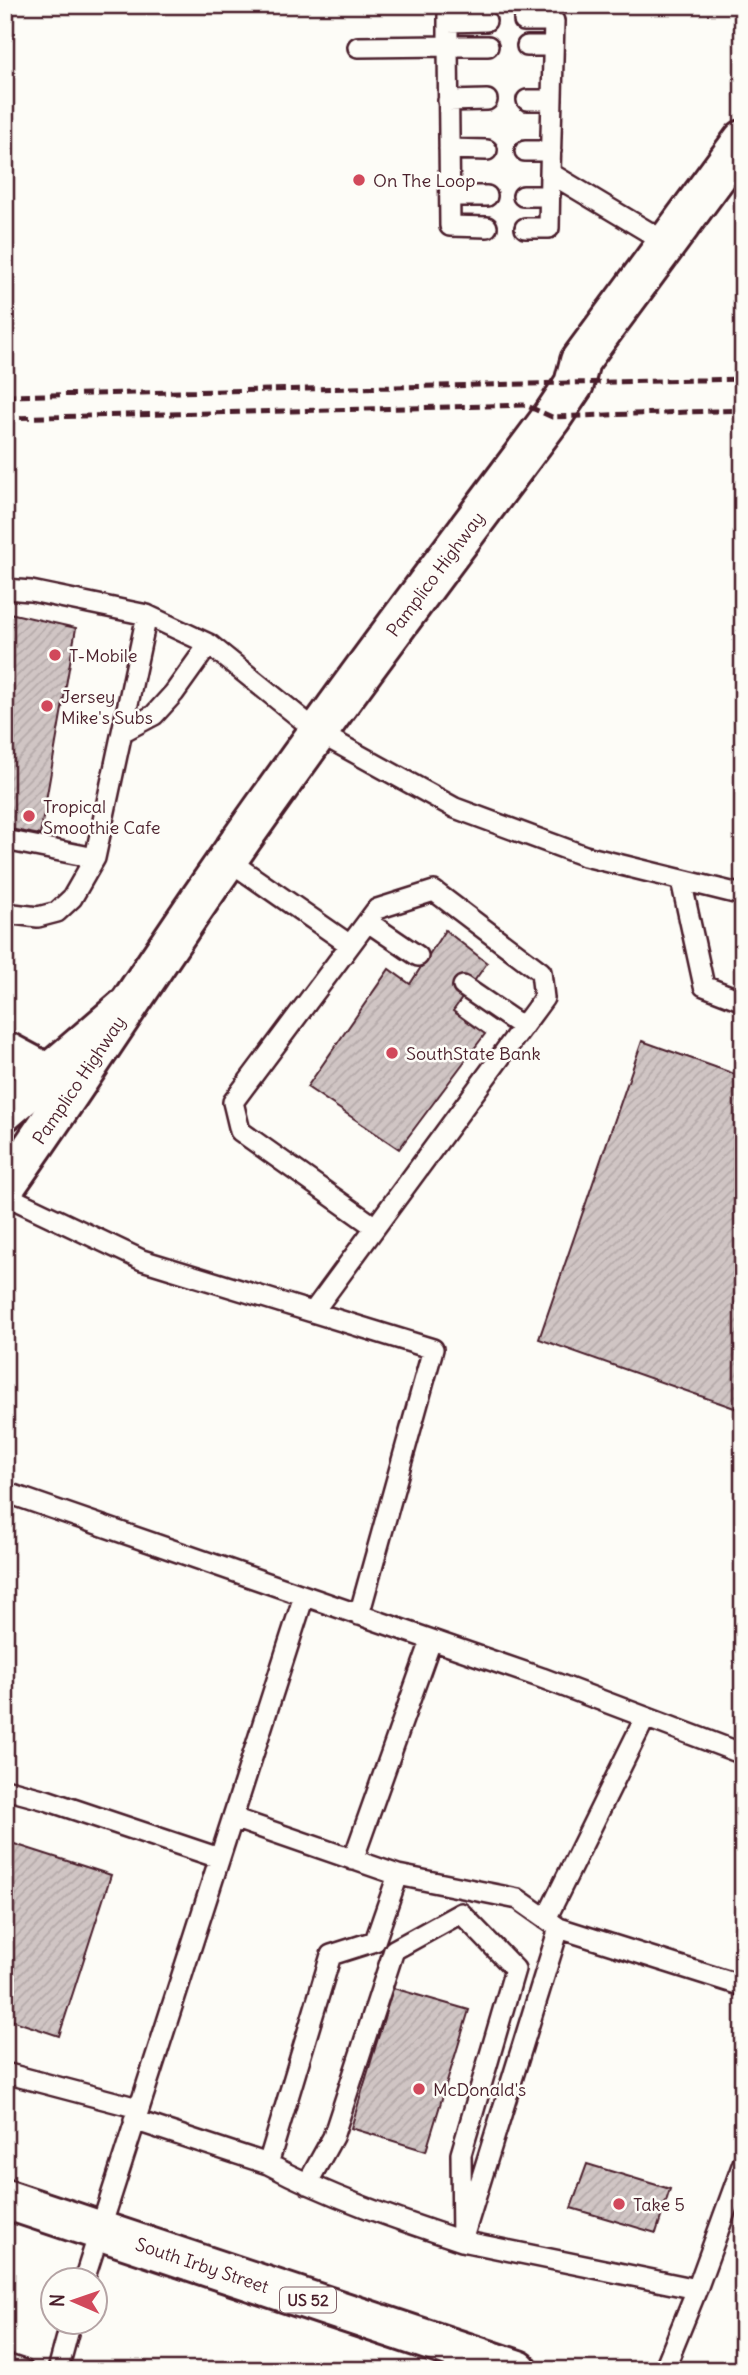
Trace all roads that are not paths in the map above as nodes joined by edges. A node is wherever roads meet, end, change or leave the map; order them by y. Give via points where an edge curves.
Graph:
1 (448, 13) edge
2 (486, 21) dead end
3 (524, 21) dead end
4 (448, 46) junction
5 (488, 46) dead end
6 (527, 46) dead end
7 (553, 46) junction
8 (358, 47) dead end
9 (487, 100) dead end
10 (527, 100) dead end
11 (552, 100) junction
12 (448, 101) junction
13 (743, 140) edge
14 (449, 149) junction
15 (487, 150) dead end
16 (525, 151) dead end
17 (551, 151) junction
18 (550, 173) junction
19 (523, 195) dead end
20 (450, 196) junction
21 (487, 196) dead end
22 (550, 196) junction
23 (487, 227) dead end
24 (525, 228) dead end
25 (667, 243) junction
26 (5, 589) edge
27 (147, 615) junction
28 (209, 644) junction
29 (122, 732) junction
30 (319, 733) junction
31 (5, 840) edge
32 (95, 858) junction
33 (228, 860) junction
34 (681, 880) junction
35 (743, 895) edge
36 (5, 913) edge
37 (368, 922) junction
38 (350, 945) junction
39 (418, 956) dead end
40 (463, 986) dead end
41 (743, 1001) edge
42 (126, 1007) junction
43 (523, 1027) junction
44 (5, 1051) edge
45 (50, 1075) junction
46 (5, 1111) edge
47 (5, 1187) edge
48 (5, 1195) edge
49 (375, 1227) junction
50 (313, 1312) junction
51 (5, 1492) edge
52 (304, 1597) junction
53 (359, 1615) junction
54 (431, 1641) junction
55 (645, 1718) junction
56 (743, 1754) edge
57 (5, 1789) edge
58 (233, 1818) junction
59 (219, 1858) junction
60 (353, 1860) junction
61 (398, 1875) junction
62 (553, 1923) junction
63 (743, 1986) edge
64 (5, 2073) edge
65 (136, 2114) junction
66 (743, 2163) edge
67 (268, 2164) junction
68 (307, 2184) junction
69 (5, 2199) edge
70 (98, 2230) junction
71 (462, 2241) junction
72 (88, 2266) edge
73 (697, 2289) junction
74 (67, 2336) edge
75 (5, 2364) edge
76 (23, 2370) edge
77 (58, 2370) edge
78 (518, 2370) edge
79 (664, 2370) edge

1 - 2 lane
1 - 4 lane
3 - 7 lane via 554,21
4 - 5 lane
4 - 8 lane
4 - 12 lane
6 - 7 lane
7 - 11 lane
9 - 12 lane
10 - 11 lane
11 - 17 lane
12 - 14 lane
13 - 25 main road, Pamplico Highway
14 - 15 lane
14 - 20 lane
16 - 17 lane
17 - 18 lane
18 - 22 lane
18 - 25 lane
19 - 22 lane
20 - 21 lane
20 - 23 lane via 450,226
22 - 24 lane via 549,228
25 - 30 main road, Pamplico Highway via 580,360 574,384 552,417
26 - 27 lane
27 - 28 lane
27 - 29 lane
28 - 29 lane via 154,715
28 - 30 lane
29 - 32 lane
30 - 33 main road, Pamplico Highway
30 - 34 lane via 455,808 585,856
31 - 32 lane
32 - 36 lane via 72,898 57,912 38,917
33 - 38 lane
33 - 42 main road, Pamplico Highway
34 - 35 lane
34 - 41 lane via 704,986
37 - 38 lane
37 - 39 lane
37 - 43 lane via 377,909 434,891 541,972 544,998
38 - 49 lane via 233,1102 240,1131
40 - 43 lane
42 - 45 main road, Pamplico Highway
42 - 47 main road, Pamplico Highway
43 - 49 lane
44 - 45 main road
45 - 46 main road, Pamplico Highway
48 - 50 lane via 142,1260
49 - 50 lane
50 - 53 lane via 433,1349
51 - 52 lane
52 - 53 lane
52 - 58 lane
53 - 54 lane
54 - 55 lane
54 - 60 lane
55 - 56 lane
55 - 62 lane
57 - 59 lane
58 - 59 lane
58 - 60 lane
59 - 65 lane
60 - 61 lane
61 - 62 lane via 518,1899
61 - 67 lane via 375,1941 331,1955
62 - 63 lane
62 - 71 lane
64 - 65 lane
65 - 67 lane
65 - 70 lane
66 - 73 lane
67 - 68 lane
68 - 71 lane
68 - 71 lane via 332,2137 394,1950 461,1913 515,1969 461,2154
69 - 70 main road, South Irby Street / US 52
70 - 72 lane
70 - 78 main road, South Irby Street / US 52
71 - 73 lane
73 - 79 lane
74 - 77 lane
75 - 76 lane

